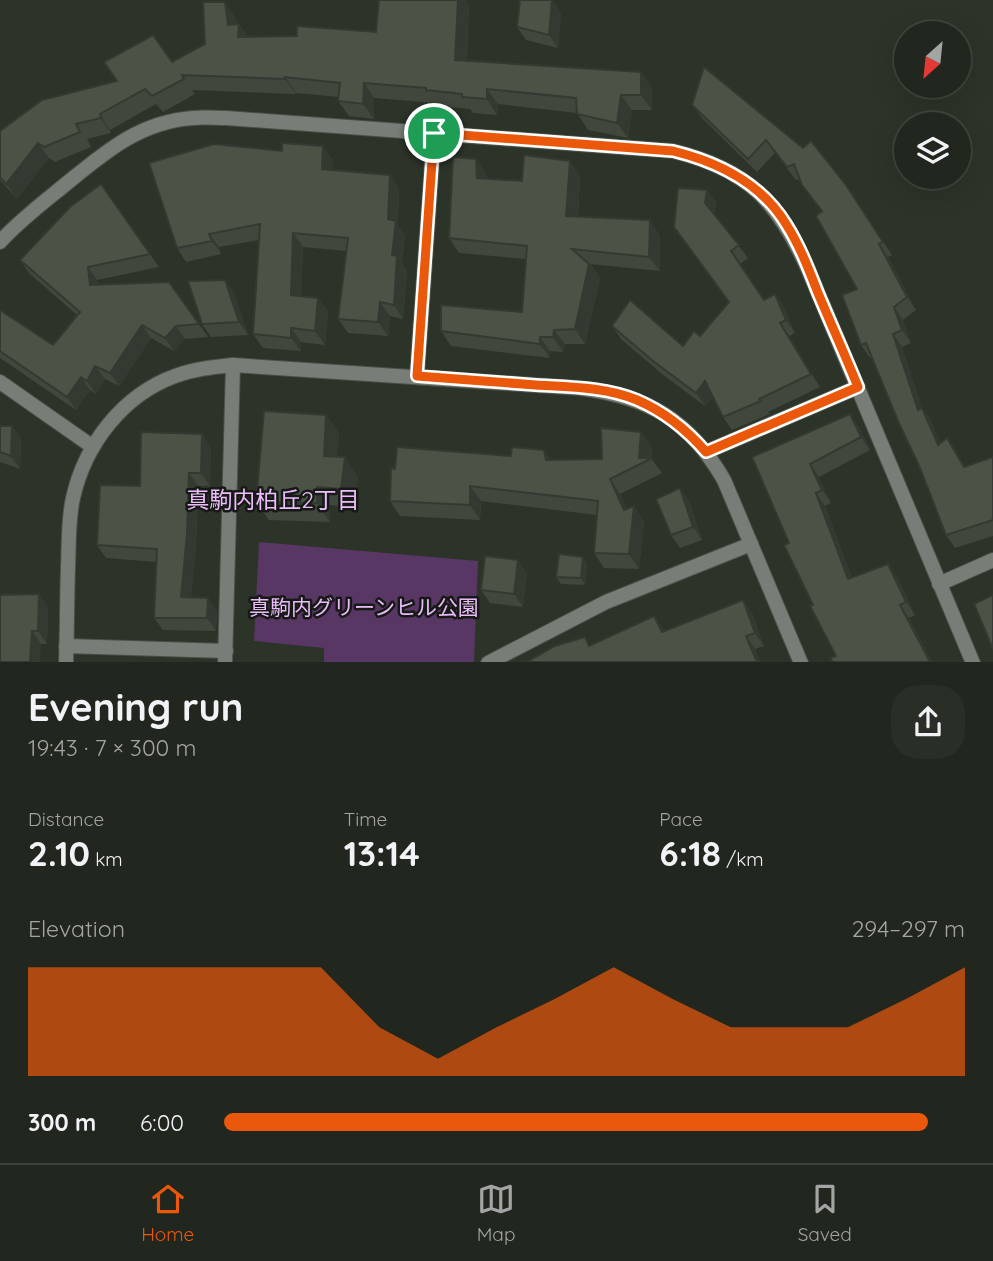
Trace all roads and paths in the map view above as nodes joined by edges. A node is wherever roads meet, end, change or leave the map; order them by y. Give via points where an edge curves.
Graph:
1 (434, 133) junction
2 (0, 242) edge
3 (233, 365) junction
4 (417, 376) junction
5 (0, 382) edge
6 (858, 387) junction
7 (93, 447) junction
8 (706, 452) junction
9 (751, 544) junction
10 (993, 560) edge
11 (940, 584) junction
12 (66, 646) junction
13 (225, 657) edge
14 (66, 662) edge
15 (490, 662) edge
16 (801, 662) edge
17 (973, 662) edge

1 - 2 street via 226,118 169,122 143,130 108,150
1 - 4 street
1 - 6 street via 673,151 724,168 770,202 786,223
3 - 4 street
3 - 7 street via 173,377 144,393 107,426
3 - 13 street
4 - 8 street via 608,392 657,410
5 - 7 street
6 - 8 street
6 - 11 street
7 - 12 street via 77,484 70,518
8 - 9 street via 724,480
9 - 15 street via 607,602
9 - 16 street
10 - 11 street
11 - 17 street
12 - 13 street
12 - 14 street

